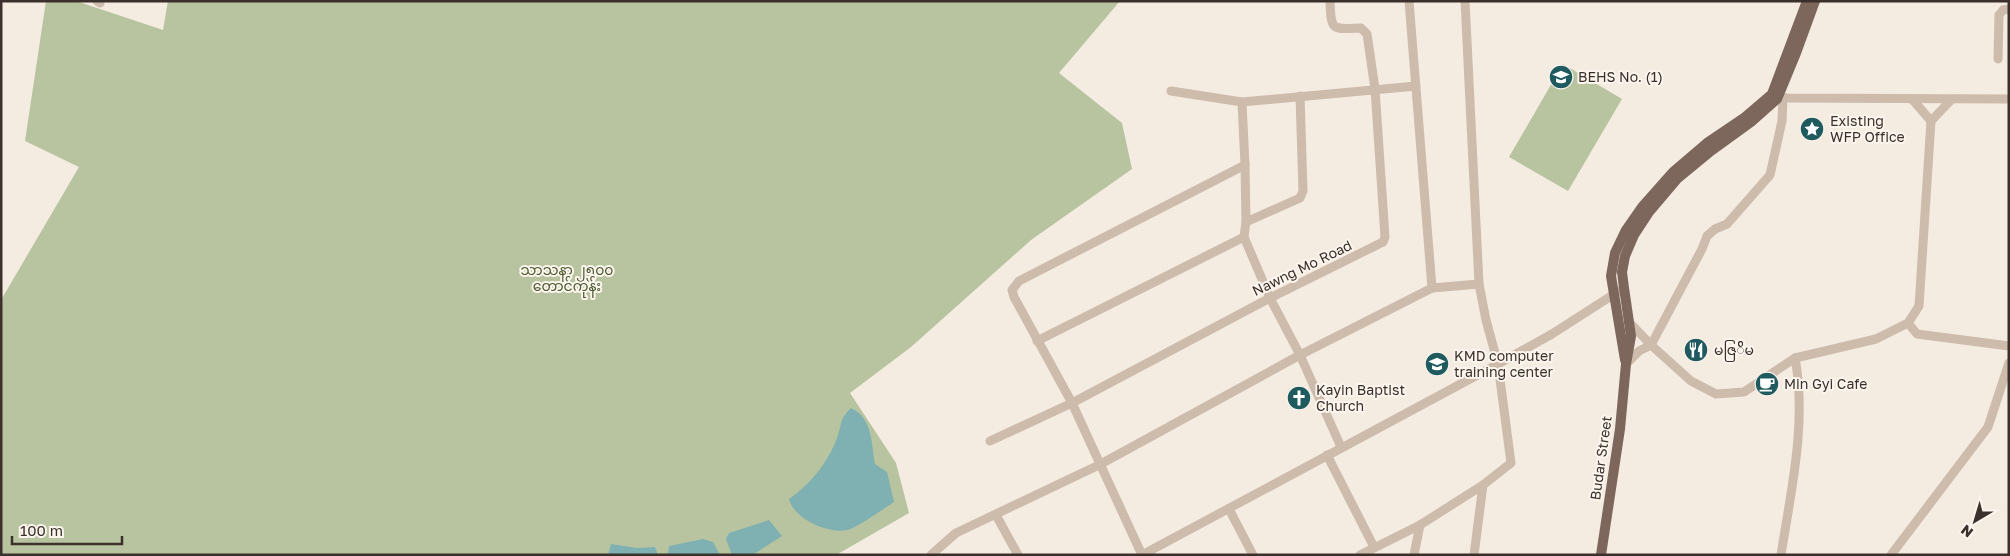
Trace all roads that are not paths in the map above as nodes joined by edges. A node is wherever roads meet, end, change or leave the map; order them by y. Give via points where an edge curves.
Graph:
1 (1330, 1) edge
2 (1409, 1) edge
3 (1465, 1) edge
4 (1807, 1) edge
5 (1815, 1) edge
6 (2009, 9) edge
7 (1998, 59) dead end
8 (1416, 86) junction
9 (1375, 89) junction
10 (1171, 91) dead end
11 (1300, 96) junction
12 (1778, 96) junction
13 (1912, 99) junction
14 (1952, 99) junction
15 (2009, 99) edge
16 (1242, 102) junction
17 (1931, 121) junction
18 (1245, 165) junction
19 (1246, 222) junction
20 (1244, 236) junction
21 (1479, 284) junction
22 (1432, 288) junction
23 (1619, 291) junction
24 (1270, 298) junction
25 (1908, 323) junction
26 (1631, 324) junction
27 (1037, 341) junction
28 (1651, 345) junction
29 (2009, 346) edge
30 (1300, 355) junction
31 (1795, 358) junction
32 (2009, 363) edge
33 (1498, 364) junction
34 (1626, 364) junction
35 (1072, 403) junction
36 (990, 441) dead end
37 (1341, 447) junction
38 (1327, 455) junction
39 (1099, 465) junction
40 (1484, 485) junction
41 (1229, 509) junction
42 (996, 515) junction
43 (1420, 525) junction
44 (1374, 547) junction
45 (1147, 554) edge
46 (931, 555) edge
47 (1018, 555) edge
48 (1252, 555) edge
49 (1360, 555) edge
50 (1414, 555) edge
51 (1474, 555) edge
52 (1601, 555) edge
53 (1781, 555) edge
54 (1891, 555) edge

1 - 9 street, Nawng Mo Road via 1333,26 1338,29 1361,28 1367,34
2 - 8 street
3 - 21 street
4 - 12 main road
5 - 12 main road
6 - 7 street via 2000,15
8 - 9 street
8 - 22 street
9 - 11 street
9 - 24 street, Nawng Mo Road via 1383,242
10 - 16 street
11 - 16 street
11 - 19 street via 1303,192 1300,198
12 - 13 street
12 - 23 main road via 1751,122 1677,179 1649,212 1624,256
12 - 28 street via 1782,122 1770,175 1727,224 1707,236
13 - 14 street
13 - 17 street
14 - 15 street
14 - 17 street
16 - 18 street
17 - 25 street via 1919,306
18 - 19 street
18 - 27 street via 1019,281 1012,290 1014,298
19 - 20 street
20 - 24 street
20 - 27 street
21 - 22 street
21 - 33 street
22 - 30 street
23 - 26 main road
23 - 33 street
23 - 34 main road via 1620,335
24 - 30 street
24 - 35 street, Nawng Mo Road
25 - 29 street via 1917,334
25 - 31 street via 1876,339
26 - 28 street
26 - 34 main road
27 - 35 street
28 - 31 street via 1691,381 1716,394 1744,392
28 - 34 street
30 - 37 street
30 - 39 street
31 - 53 street via 1797,434
32 - 54 street via 1988,427
33 - 37 street
33 - 40 street via 1511,463
34 - 52 main road, Budar Street
35 - 36 street, Nawng Mo Road
35 - 39 street
37 - 38 street
38 - 41 street
38 - 44 street
39 - 42 street
39 - 45 street
40 - 43 street
40 - 51 street
41 - 45 street
41 - 48 street
42 - 46 street via 956,533
42 - 47 street
43 - 44 street
43 - 50 street
44 - 49 street

